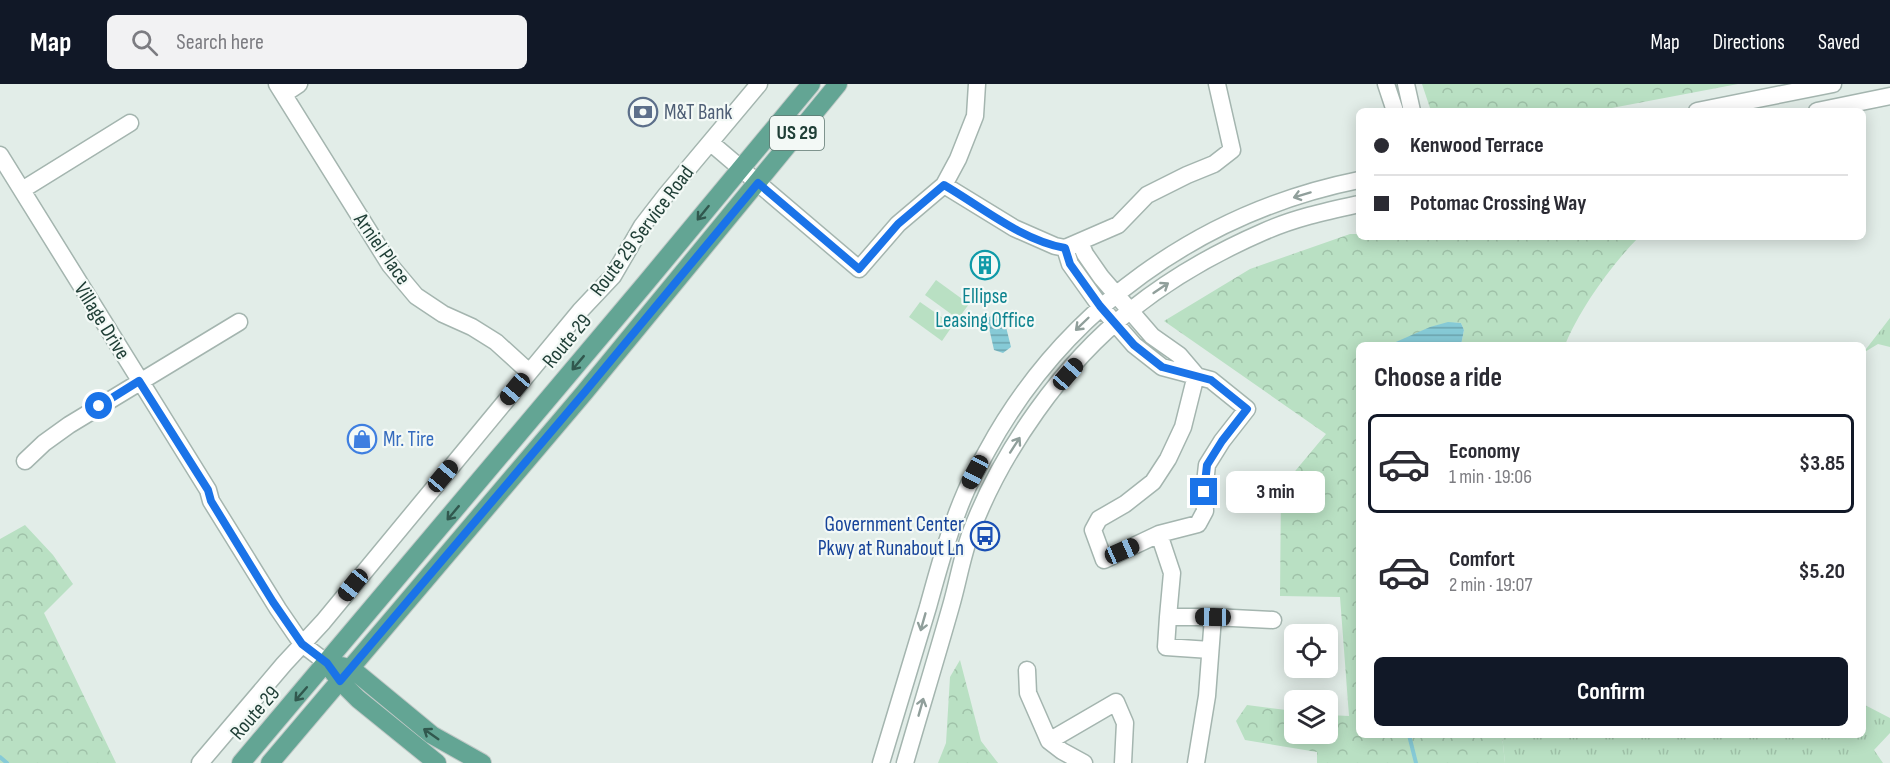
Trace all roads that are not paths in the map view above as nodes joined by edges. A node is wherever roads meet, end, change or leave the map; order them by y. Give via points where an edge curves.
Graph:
1 (299, 84) edge
2 (759, 84) edge
3 (811, 84) edge
4 (838, 84) edge
5 (977, 84) edge
6 (1217, 84) edge
7 (1386, 84) edge
8 (1406, 84) edge
9 (1833, 84) edge
10 (281, 89) edge
11 (1890, 96) edge
12 (1394, 108) edge
13 (1411, 108) edge
14 (1712, 108) edge
15 (1832, 108) edge
16 (130, 123) dead end
17 (711, 143) junction
18 (0, 155) edge
19 (740, 168) junction
20 (1356, 181) edge
21 (758, 183) junction
22 (944, 185) junction
23 (22, 190) junction
24 (1356, 205) edge
25 (1073, 245) junction
26 (1116, 294) junction
27 (1100, 306) junction
28 (1130, 310) junction
29 (239, 322) dead end
30 (1115, 324) junction
31 (529, 372) junction
32 (1196, 375) junction
33 (139, 381) junction
34 (25, 461) dead end
35 (1159, 534) junction
36 (922, 595) junction
37 (951, 605) junction
38 (1168, 617) junction
39 (1213, 617) junction
40 (1273, 620) dead end
41 (302, 644) junction
42 (1210, 650) junction
43 (327, 663) junction
44 (1027, 670) dead end
45 (346, 675) junction
46 (1049, 741) junction
47 (200, 763) edge
48 (242, 763) edge
49 (270, 763) edge
50 (436, 763) edge
51 (482, 763) edge
52 (881, 763) edge
53 (905, 763) edge
54 (1084, 763) edge
55 (1124, 763) edge
56 (1196, 763) edge

1 - 10 street
2 - 17 street, Route 29 Service Road
3 - 19 main road, Route 29 / US 29
4 - 21 main road, Route 29 / US 29
5 - 22 street via 971,131
6 - 25 street via 1232,150 1214,164 1147,195 1118,225
7 - 12 street
8 - 13 street
9 - 14 street
10 - 31 street, Arniel Place via 390,265 416,296 496,342
11 - 15 street
16 - 23 street
17 - 19 street
17 - 31 street, Route 29 Service Road via 642,226 613,276
18 - 23 street, Village Drive
19 - 21 street
19 -> 43 main road, Route 29 / US 29
20 -> 26 street via 1287,200 1236,220 1161,261
21 - 22 street via 859,269 898,224
21 - 45 main road, Route 29 / US 29
22 - 25 street via 1014,228 1055,246
23 - 33 street, Village Drive
28 -> 24 street via 1195,266 1256,235 1315,213
25 - 26 street via 1085,254
25 - 27 street via 1070,264
26 - 27 street
26 - 28 street
27 - 30 street
27 -> 36 street via 1036,375 1002,423 967,489
28 - 30 street
28 - 32 street via 1152,336 1179,355
29 - 33 street
30 - 32 street via 1162,367
37 -> 30 street via 971,533 1005,461 1056,387
31 - 41 street, Route 29 Service Road
32 - 35 street via 1211,380 1247,409 1207,465 1205,511 1198,524
32 - 35 street via 1183,427 1153,482 1099,519 1093,530 1104,560
33 - 34 street via 69,425
33 - 41 street, Village Drive
35 - 38 street via 1172,573
36 - 37 street
36 -> 52 street
53 -> 37 street
38 - 39 street
38 - 42 street via 1166,646
39 - 40 street
39 - 42 street
41 - 43 street, Village Drive
41 - 47 street, Route 29 Service Road
42 - 56 street
43 - 45 main road
43 -> 48 main road, Route 29 / US 29
44 - 46 street via 1028,693
45 - 49 main road, Route 29 / US 29
45 - 50 main road
51 -> 45 main road via 432,735
46 - 54 street
46 - 55 street via 1116,702 1125,723

